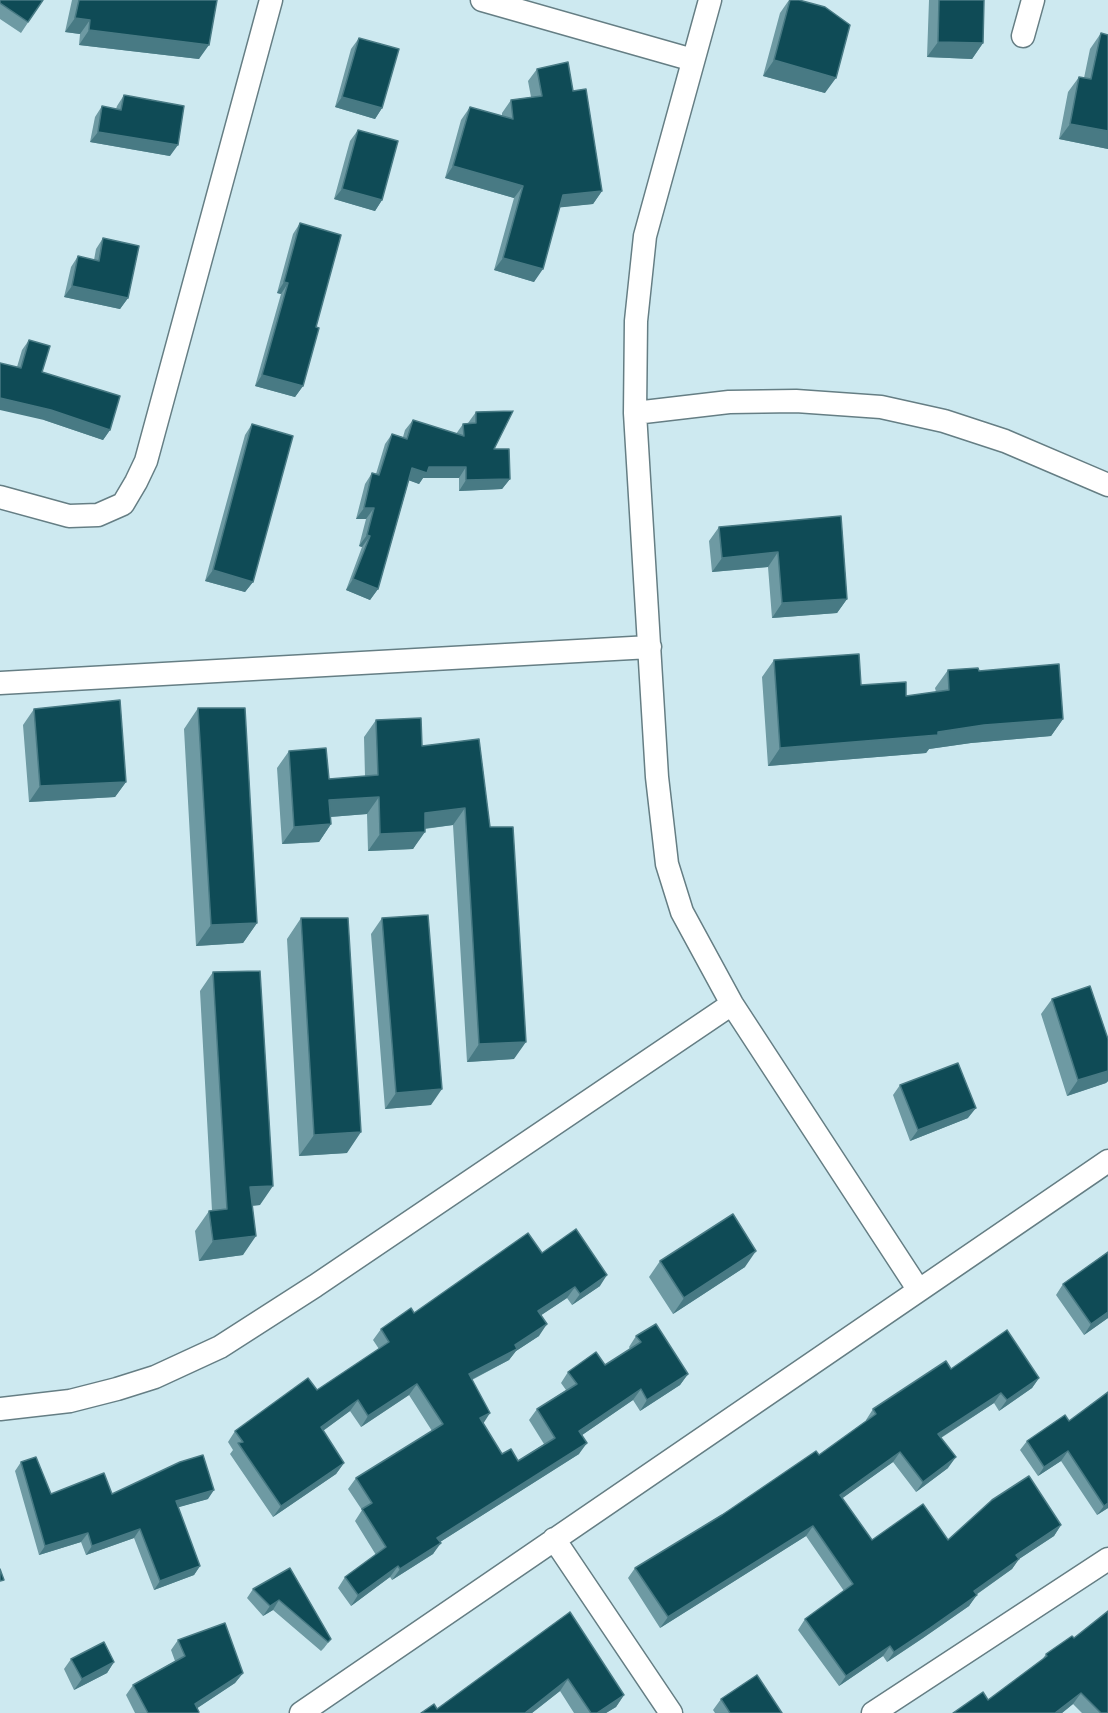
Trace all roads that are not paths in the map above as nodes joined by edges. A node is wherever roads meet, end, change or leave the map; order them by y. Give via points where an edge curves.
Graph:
1 (271, 0) edge
2 (482, 0) edge
3 (710, 0) edge
4 (1033, 0) edge
5 (1023, 36) dead end
6 (693, 60) junction
7 (636, 413) junction
8 (1108, 485) edge
9 (0, 497) edge
10 (650, 647) junction
11 (0, 683) edge
12 (732, 1004) junction
13 (1108, 1161) edge
14 (918, 1289) junction
15 (0, 1409) edge
16 (554, 1539) junction
17 (1108, 1559) edge
18 (301, 1713) edge
19 (671, 1713) edge
20 (873, 1713) edge

1 - 9 street via 146,461 136,482 123,504 98,515 69,516
2 - 6 street
3 - 6 street
4 - 5 street
6 - 7 street via 645,236 636,321
7 - 8 street via 729,402 795,401 881,407 944,421 1005,441
7 - 10 street
10 - 11 street
10 - 12 street via 657,777 668,864 681,912
12 - 14 street
12 - 15 street via 220,1347 155,1377 117,1389 70,1401
13 - 14 street
14 - 16 street
16 - 18 street
16 - 19 street
17 - 20 street

